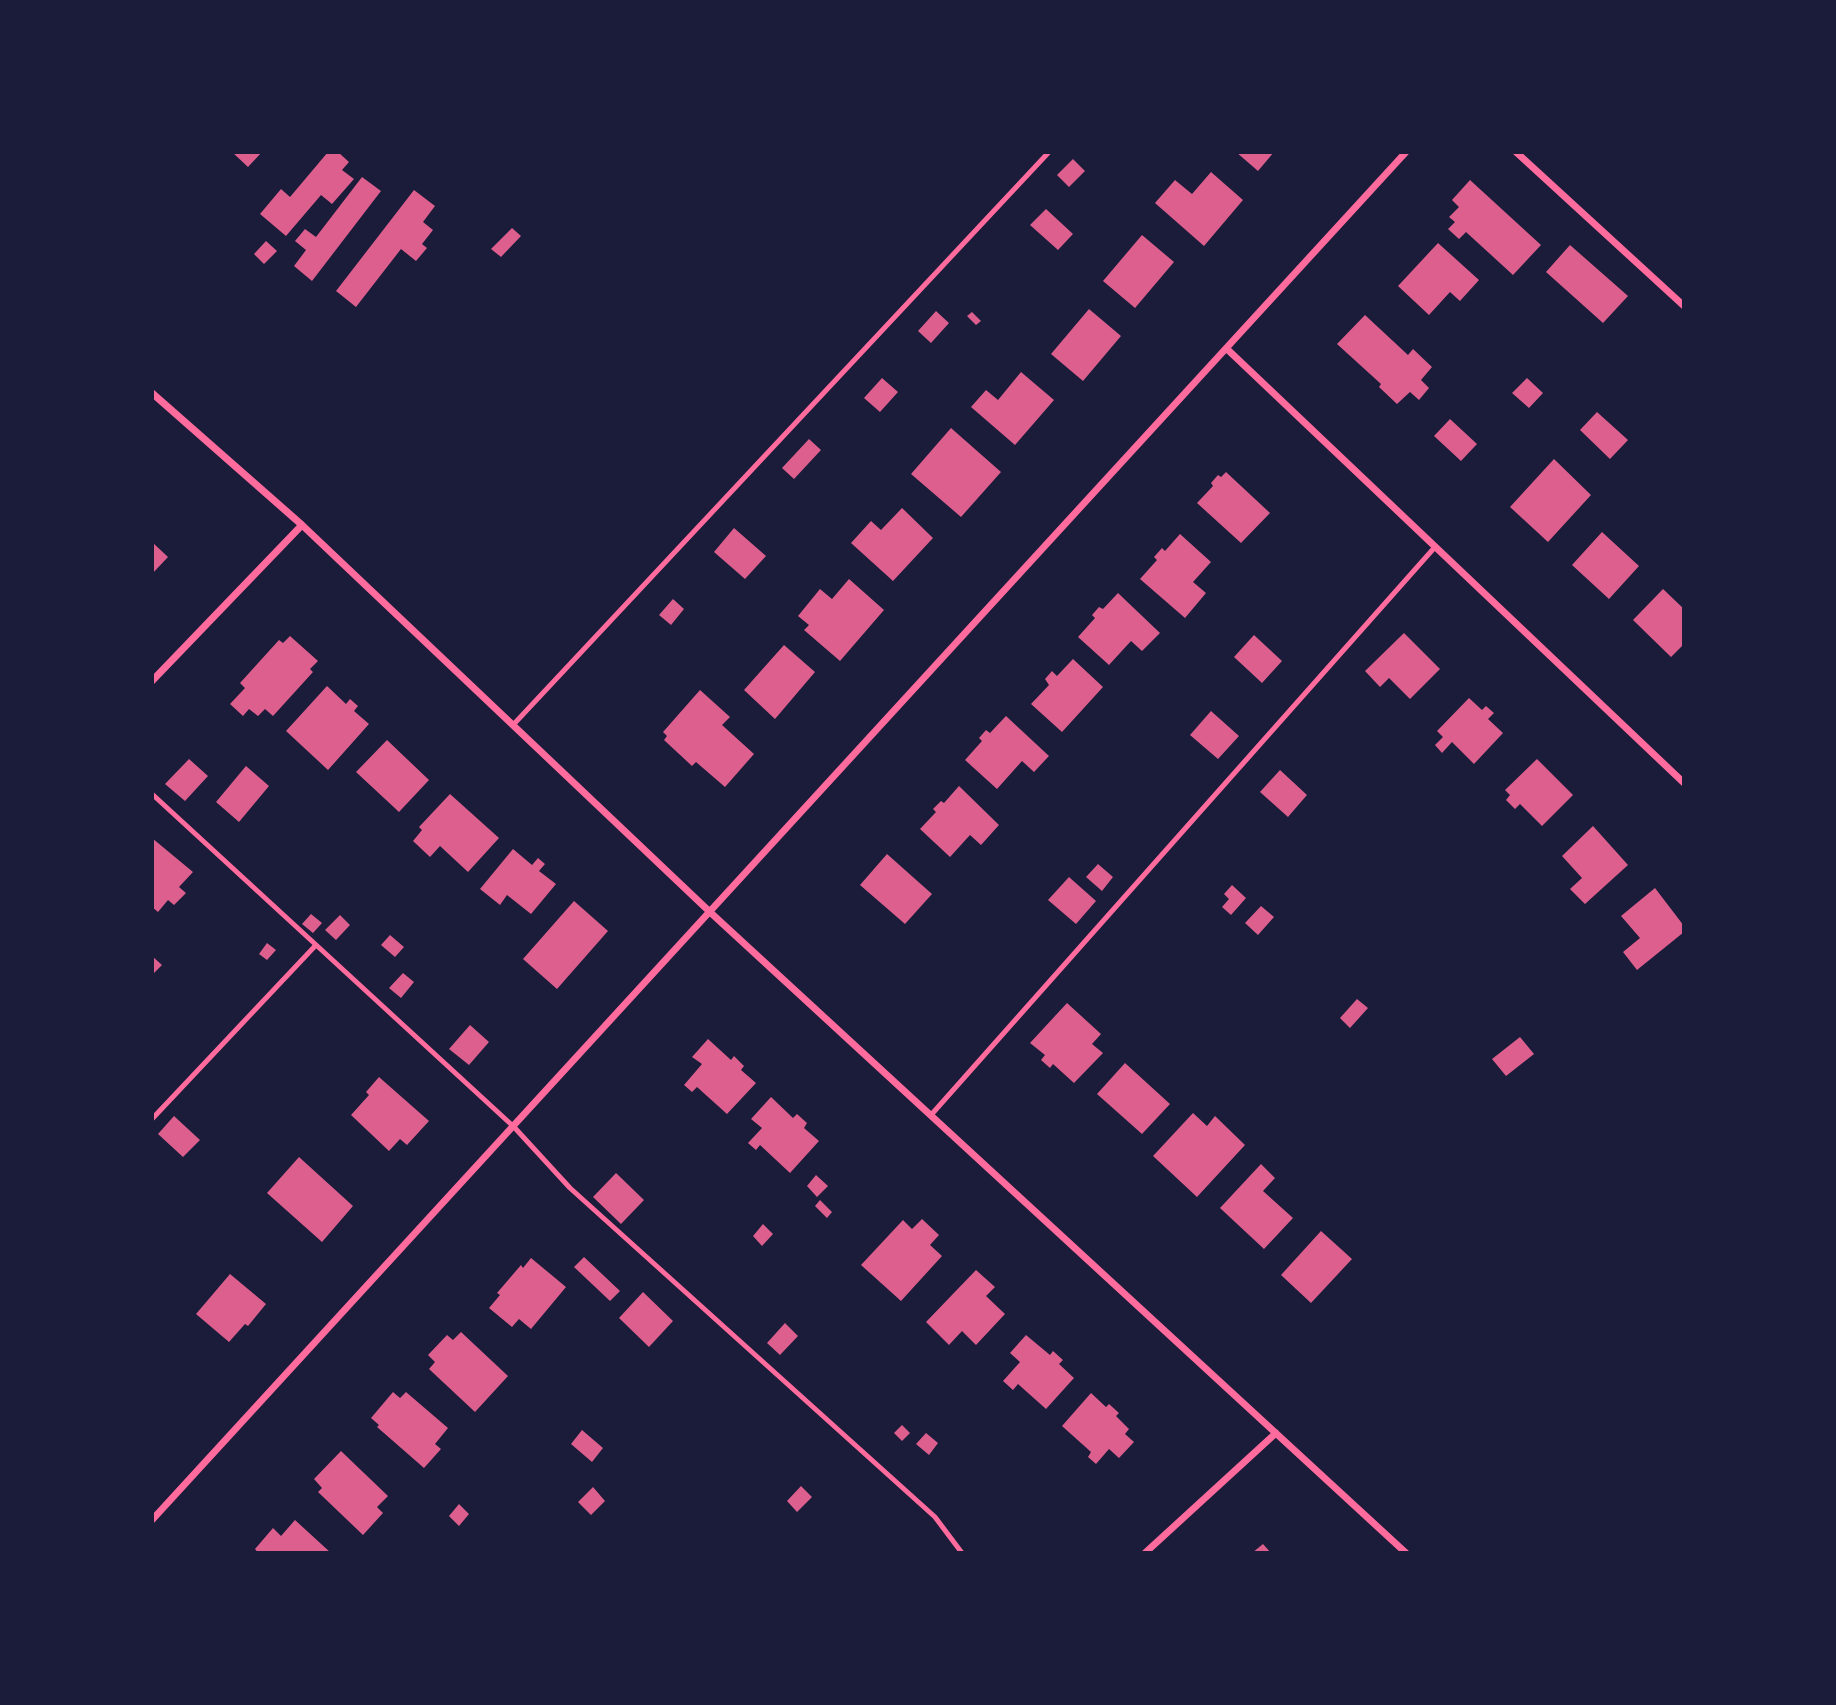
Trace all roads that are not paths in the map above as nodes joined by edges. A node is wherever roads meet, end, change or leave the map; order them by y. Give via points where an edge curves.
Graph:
1 (1049, 152) edge
2 (1406, 152) edge
3 (1516, 152) edge
4 (1684, 306) edge
5 (1227, 349) junction
6 (152, 393) edge
7 (302, 525) junction
8 (1435, 547) junction
9 (152, 681) edge
10 (513, 725) junction
11 (1684, 783) edge
12 (152, 794) edge
13 (711, 913) junction
14 (316, 945) junction
15 (931, 1115) junction
16 (152, 1119) edge
17 (514, 1127) junction
18 (1276, 1433) junction
19 (152, 1520) edge
20 (962, 1553) edge
21 (1145, 1553) edge
22 (1406, 1553) edge

1 - 10 lane
2 - 5 street
3 - 4 street
5 - 8 street
5 - 13 street
6 - 7 street
7 - 9 street
7 - 10 street
8 - 11 street
8 - 15 lane
10 - 13 street
12 - 14 lane
13 - 15 street
13 - 17 street
14 - 16 lane
14 - 17 lane
15 - 18 street
17 - 19 street
17 - 20 lane via 570,1188 935,1517
18 - 21 street
18 - 22 street

